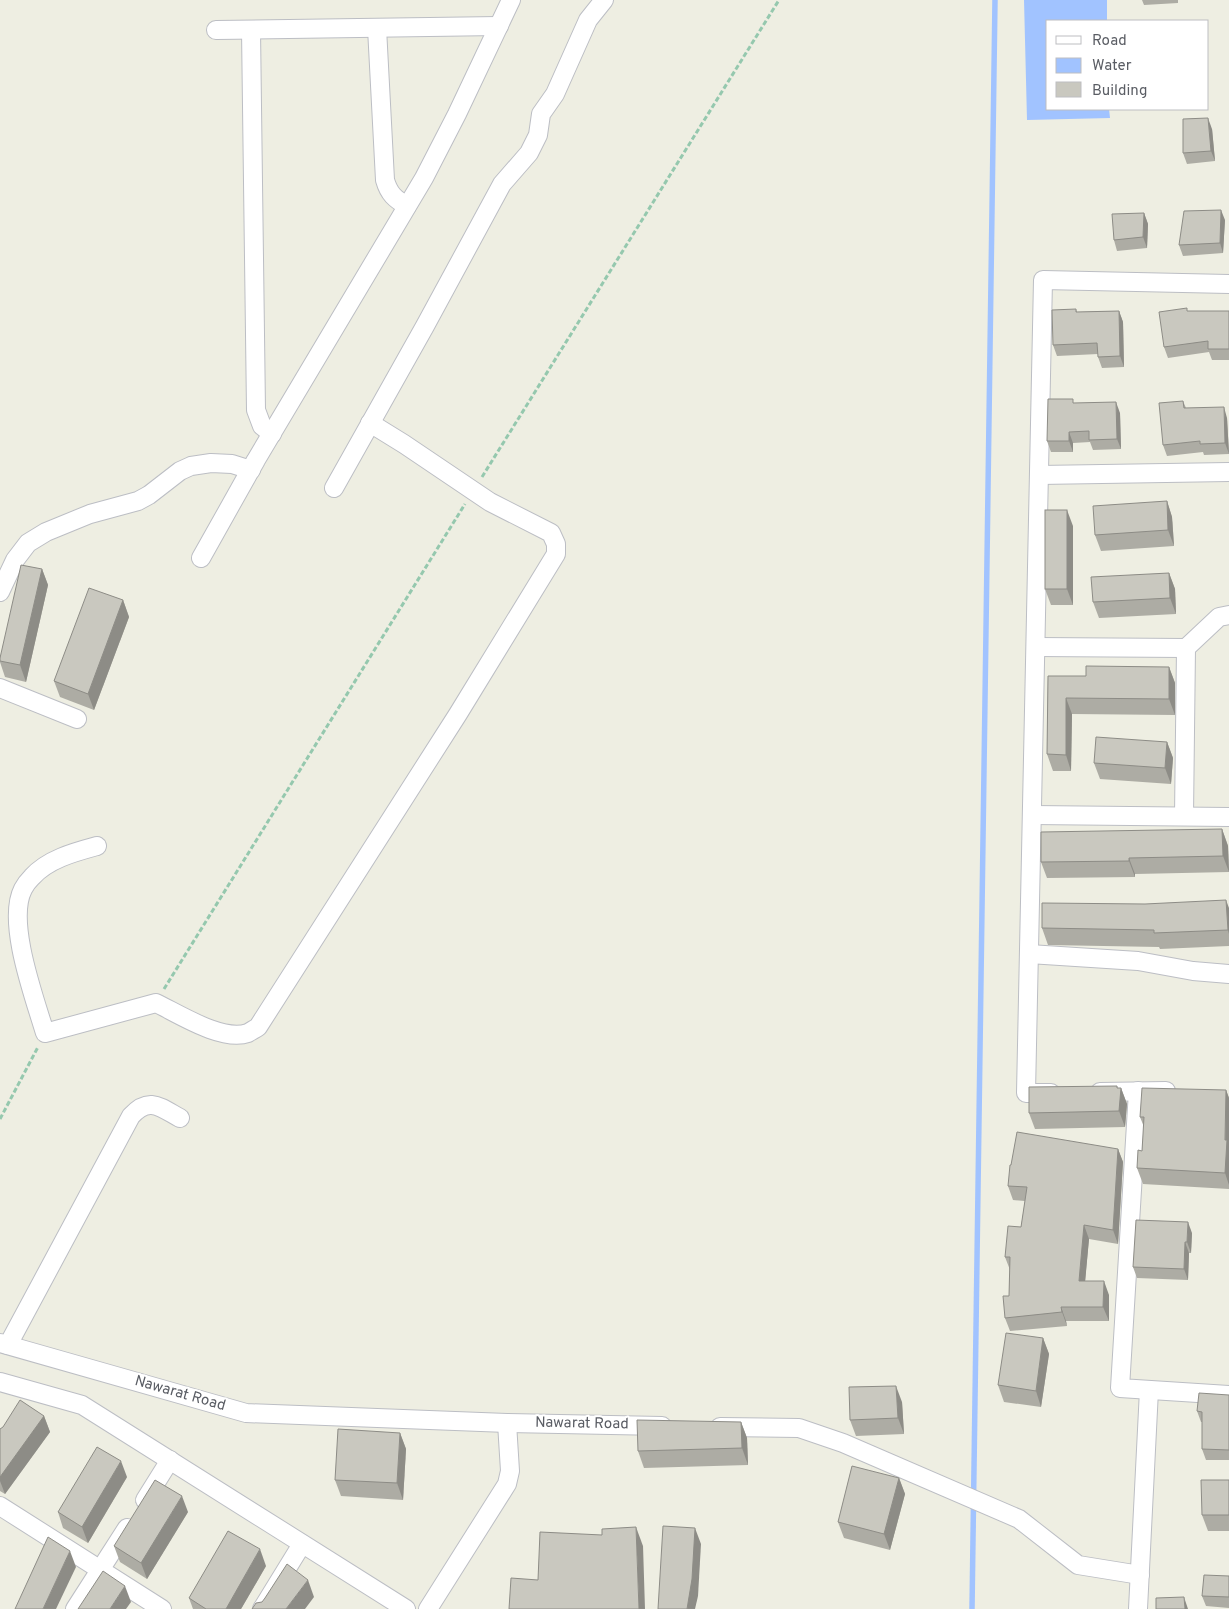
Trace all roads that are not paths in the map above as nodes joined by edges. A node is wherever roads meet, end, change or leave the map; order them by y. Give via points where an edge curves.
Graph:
1 (511, 0) edge
2 (604, 0) edge
3 (498, 26) junction
4 (376, 28) junction
5 (216, 30) dead end
6 (251, 30) junction
7 (407, 206) junction
8 (1229, 284) edge
9 (370, 423) junction
10 (272, 434) junction
11 (251, 470) junction
12 (1229, 472) edge
13 (1039, 475) junction
14 (334, 488) dead end
15 (201, 558) dead end
16 (0, 592) edge
17 (1229, 615) edge
18 (1036, 647) junction
19 (1186, 648) junction
20 (0, 688) edge
21 (77, 719) dead end
22 (1032, 815) junction
23 (1184, 816) junction
24 (1229, 817) edge
25 (97, 846) dead end
26 (1029, 954) junction
27 (1229, 974) edge
28 (1138, 1091) junction
29 (1184, 1091) edge
30 (1064, 1092) edge
31 (1082, 1092) edge
32 (180, 1118) dead end
33 (4, 1344) edge
34 (0, 1382) edge
35 (30, 1390) junction
36 (1149, 1390) junction
37 (1229, 1394) edge
38 (20, 1406) edge
39 (507, 1423) junction
40 (680, 1426) edge
41 (708, 1427) edge
42 (170, 1460) junction
43 (0, 1506) edge
44 (302, 1544) junction
45 (100, 1570) junction
46 (1140, 1575) junction
47 (75, 1609) edge
48 (162, 1609) edge
49 (262, 1609) edge
50 (406, 1609) edge
51 (428, 1609) edge
52 (1138, 1609) edge

1 - 3 street
2 - 9 street via 588,20 555,94 541,114 538,135 529,153 502,184
3 - 4 street
3 - 7 street via 457,114
4 - 6 street
4 - 7 street via 385,180 393,197
5 - 6 street
6 - 10 street via 256,410 262,426
7 - 10 street
8 - 13 street via 1044,280
9 - 14 street
9 - 25 street via 490,502 552,533 556,554 258,1027 247,1033 224,1033 207,1028 156,1002 45,1034 20,942 18,910 22,890 33,875 51,862
10 - 11 street
11 - 15 street
11 - 16 street via 232,464 191,466 138,501 90,514 46,532 28,543 15,560
12 - 13 street
13 - 18 street
17 - 19 street via 1219,617
18 - 19 street
18 - 22 street
19 - 23 street
20 - 21 street
22 - 23 street
22 - 26 street
23 - 24 street
26 - 27 street via 1138,961
26 - 30 street via 1026,1093
28 - 29 street
28 - 31 street
28 - 36 street via 1120,1388
32 - 33 street via 156,1106 146,1104 137,1108
33 - 39 street, Nawarat Road via 246,1413
34 - 35 street
35 - 38 street
35 - 42 street via 82,1405
36 - 37 street
36 - 46 street
39 - 40 street, Nawarat Road
39 - 51 street via 510,1471 507,1484
41 - 46 street via 799,1428 808,1431 1019,1518 1078,1565
42 - 44 street
42 - 45 street
43 - 45 street
44 - 49 street
44 - 50 street
45 - 47 street
45 - 48 street
46 - 52 street

